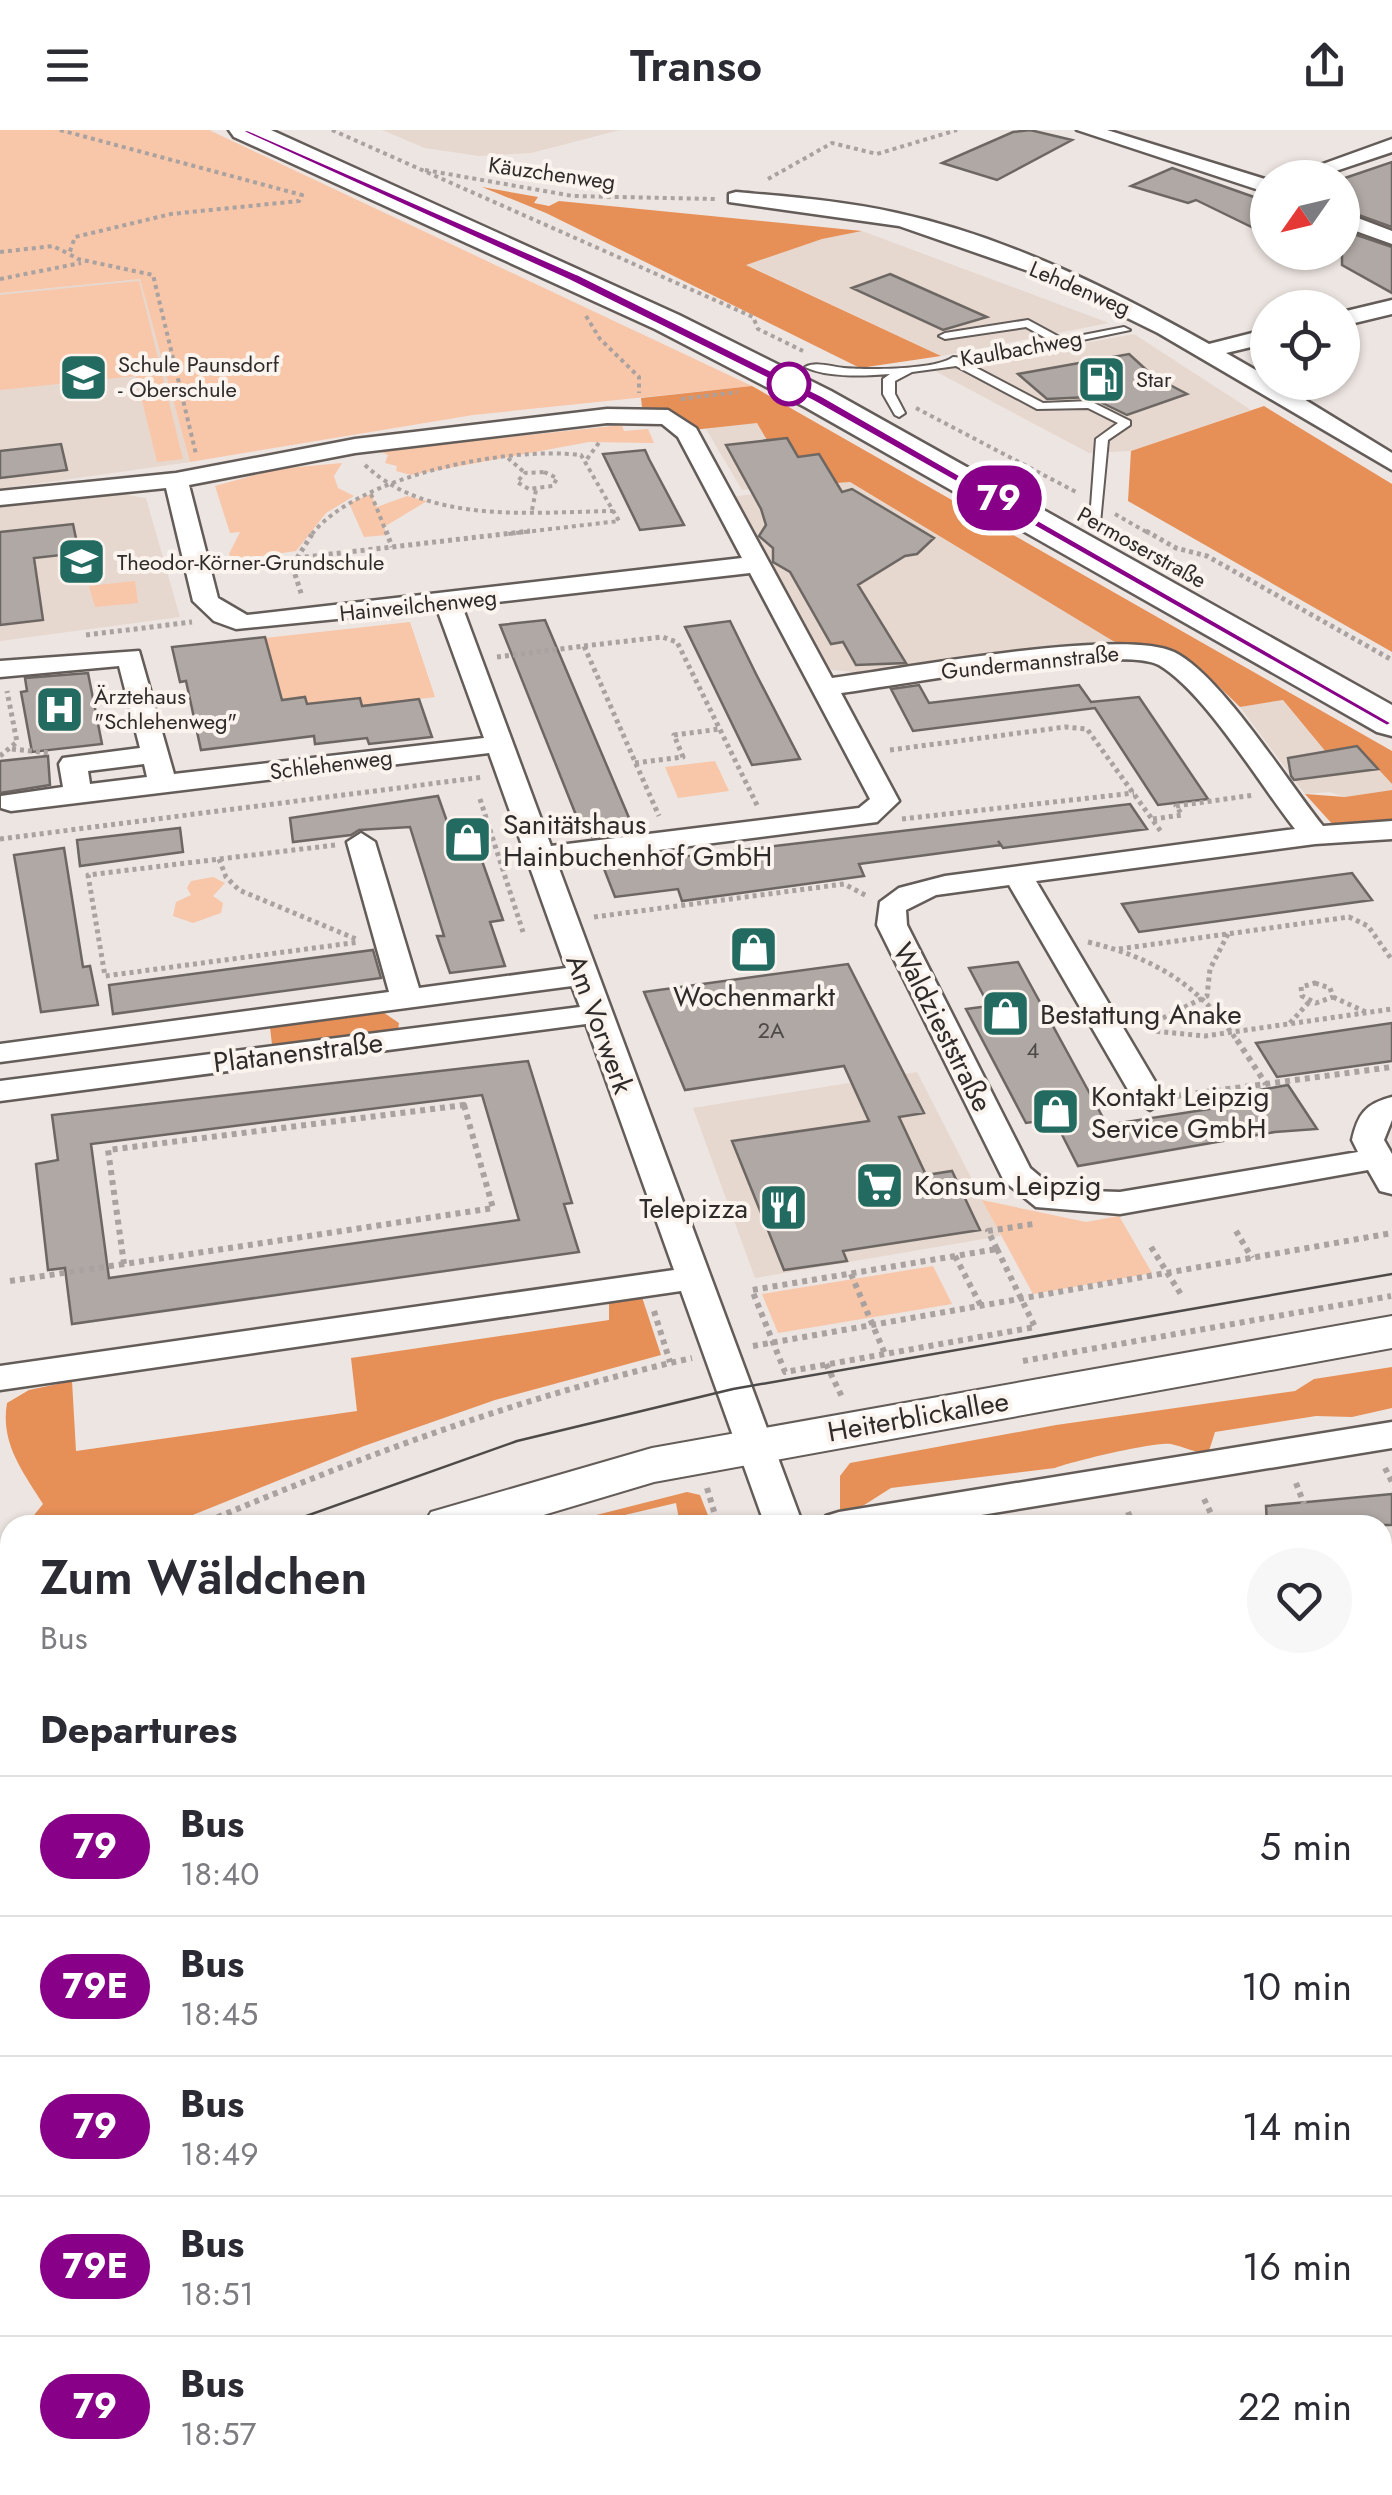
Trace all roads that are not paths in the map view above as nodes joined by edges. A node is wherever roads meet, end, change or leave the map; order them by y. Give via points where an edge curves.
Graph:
1 (245, 130) edge
2 (294, 130) edge
3 (1087, 130) edge
4 (1392, 146) edge
5 (1349, 160) edge
6 (1250, 181) edge
7 (736, 198) road end
8 (1360, 225) edge
9 (1392, 238) edge
10 (1392, 307) edge
11 (1360, 314) edge
12 (1124, 330) dead end
13 (945, 336) dead end
14 (1250, 340) edge
15 (1059, 341) junction
16 (1208, 350) junction
17 (952, 360) junction
18 (917, 366) junction
19 (812, 368) junction
20 (899, 414) junction
21 (1392, 463) edge
22 (176, 480) junction
23 (0, 498) edge
24 (1096, 520) junction
25 (758, 564) junction
26 (448, 602) junction
27 (0, 669) edge
28 (824, 687) junction
29 (1392, 688) edge
30 (1392, 722) edge
31 (499, 744) junction
32 (154, 754) junction
33 (163, 784) junction
34 (78, 794) junction
35 (11, 802) dead end
36 (1392, 830) edge
37 (1316, 835) junction
38 (361, 842) road end
39 (540, 856) junction
40 (1018, 875) junction
41 (583, 975) junction
42 (408, 999) junction
43 (595, 1014) junction
44 (0, 1053) edge
45 (0, 1090) edge
46 (1150, 1100) road end
47 (1392, 1107) edge
48 (1384, 1172) edge
49 (693, 1278) junction
50 (1392, 1332) edge
51 (0, 1378) edge
52 (754, 1446) junction
53 (1389, 1451) edge
54 (483, 1515) edge
55 (780, 1515) edge
56 (913, 1515) edge

1 - 30 main road, Permoserstraße via 818,398
2 - 19 main road, Permoserstraße via 598,264
3 - 6 street
4 - 5 street
7 - 16 street, Lehdenweg via 926,226 1114,300
8 - 9 street
10 - 11 street
12 - 15 lane, Kaulbachweg
13 - 15 lane via 1028,322
14 - 16 street
15 - 17 lane, Kaulbachweg
16 - 21 street, Lehdenweg
17 - 18 lane, Kaulbachweg
17 - 24 lane via 1041,407 1090,404 1126,423 1102,439
18 - 19 lane, Kaulbachweg via 847,373
18 - 20 lane via 889,379
19 - 20 main road, Permoserstraße
20 - 24 main road, Permoserstraße
22 - 23 street
22 - 25 street via 355,446 668,417 688,432
22 - 26 street, Hainveilchenweg via 206,600 223,615 245,623
24 - 29 main road, Permoserstraße
25 - 26 street, Hainveilchenweg
25 - 28 street
26 - 31 street, Am Vorwerk
27 - 32 street via 130,658
28 - 37 street, Gundermannstraße via 1097,652 1148,653 1190,676
28 - 39 street via 885,801 879,810
31 - 33 street, Schlehenweg
31 - 39 street, Am Vorwerk
32 - 33 street
32 - 34 street via 73,764
33 - 34 street, Schlehenweg
34 - 35 street, Schlehenweg
36 - 37 street
37 - 40 street, Waldzieststraße
38 - 42 street, Platanenstraße via 376,940
39 - 41 street, Am Vorwerk
40 - 46 street
40 - 48 street, Waldzieststraße via 926,889 890,908 892,926 1016,1174 1060,1202 1120,1203
41 - 42 street, Platanenstraße
41 - 43 street, Am Vorwerk
42 - 44 street, Platanenstraße
43 - 45 street, Platanenstraße
43 - 49 street, Am Vorwerk
47 - 48 street via 1374,1116 1368,1140
49 - 51 street
49 - 52 street, Am Vorwerk
50 - 52 main road, Heiterblickallee
52 - 54 main road, Heiterblickallee via 652,1465
52 - 55 street, Am Vorwerk
53 - 56 street

